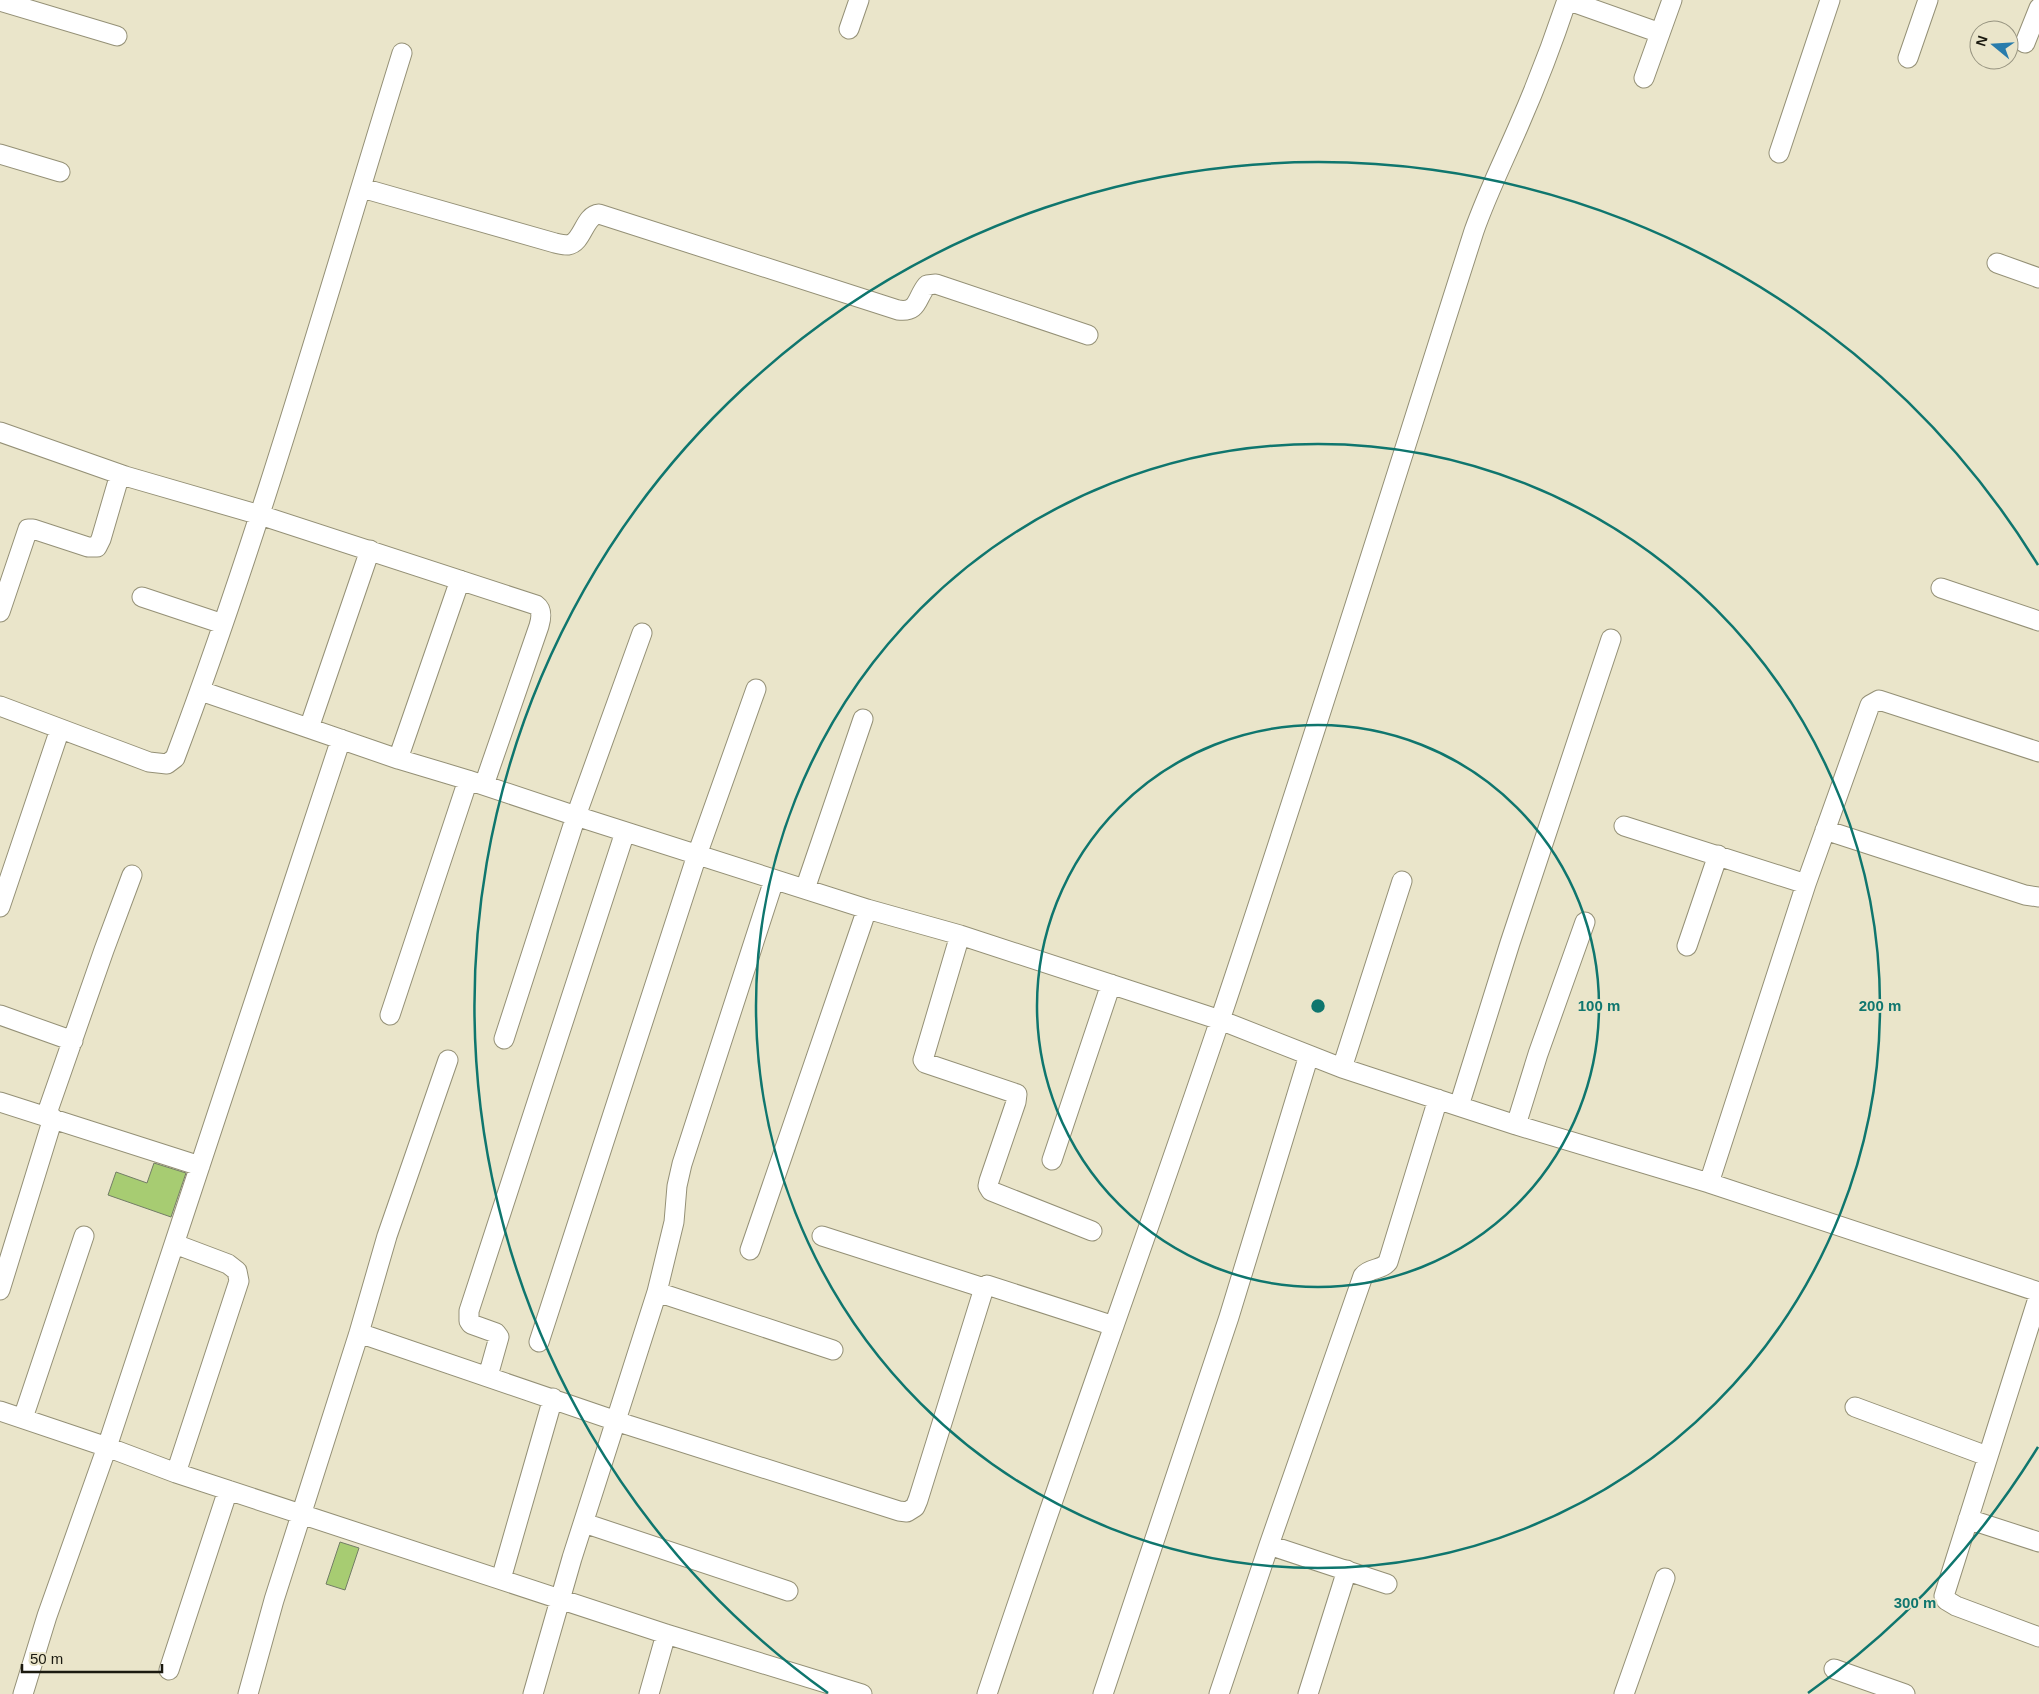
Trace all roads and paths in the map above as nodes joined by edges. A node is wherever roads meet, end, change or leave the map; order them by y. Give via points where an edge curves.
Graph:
1 (859, 0) edge
2 (1567, 0) edge
3 (1672, 0) edge
4 (1830, 0) edge
5 (1928, 0) edge
6 (0, 1) edge
7 (2039, 8) edge
8 (849, 29) dead end
9 (1660, 33) junction
10 (117, 36) dead end
11 (2025, 44) dead end
12 (402, 53) dead end
13 (1908, 58) dead end
14 (1644, 78) dead end
15 (1779, 153) dead end
16 (0, 154) edge
17 (60, 172) dead end
18 (362, 188) junction
19 (1997, 263) dead end
20 (2039, 278) edge
21 (1088, 335) dead end
22 (0, 432) edge
23 (120, 474) junction
24 (260, 514) junction
25 (370, 550) junction
26 (460, 580) junction
27 (1941, 588) dead end
28 (142, 597) dead end
29 (0, 612) edge
30 (2039, 621) edge
31 (223, 624) junction
32 (642, 633) dead end
33 (1611, 639) dead end
34 (756, 689) dead end
35 (201, 691) junction
36 (0, 706) edge
37 (864, 719) dead end
38 (309, 728) junction
39 (60, 729) junction
40 (341, 740) junction
41 (2039, 752) edge
42 (398, 759) junction
43 (476, 783) junction
44 (576, 816) junction
45 (1624, 826) dead end
46 (1825, 830) junction
47 (625, 832) junction
48 (697, 855) junction
49 (1718, 856) junction
50 (132, 875) dead end
51 (774, 880) junction
52 (1402, 881) dead end
53 (1806, 884) junction
54 (805, 889) junction
55 (2039, 897) edge
56 (0, 907) edge
57 (867, 909) junction
58 (1585, 922) dead end
59 (960, 935) junction
60 (1687, 946) dead end
61 (1111, 984) junction
62 (0, 1015) edge
63 (390, 1015) dead end
64 (1220, 1020) junction
65 (504, 1039) dead end
66 (73, 1041) junction
67 (1309, 1055) junction
68 (448, 1060) dead end
69 (1342, 1068) junction
70 (1438, 1100) junction
71 (0, 1102) edge
72 (1459, 1106) junction
73 (50, 1117) junction
74 (1516, 1125) junction
75 (1052, 1160) dead end
76 (200, 1166) junction
77 (1709, 1183) junction
78 (1092, 1231) dead end
79 (84, 1236) dead end
80 (822, 1236) dead end
81 (175, 1244) junction
82 (750, 1250) dead end
83 (984, 1288) junction
84 (0, 1290) edge
85 (657, 1292) junction
86 (2039, 1293) edge
87 (1114, 1326) junction
88 (359, 1333) junction
89 (539, 1342) dead end
90 (833, 1350) dead end
91 (488, 1376) junction
92 (553, 1398) junction
93 (1855, 1407) dead end
94 (0, 1411) edge
95 (23, 1418) junction
96 (618, 1421) junction
97 (108, 1447) junction
98 (1988, 1456) junction
99 (176, 1473) junction
100 (228, 1490) junction
101 (302, 1514) junction
102 (1968, 1519) junction
103 (584, 1523) junction
104 (2039, 1542) edge
105 (1269, 1545) junction
106 (1347, 1570) junction
107 (1665, 1578) dead end
108 (502, 1579) junction
109 (1387, 1584) dead end
110 (788, 1592) dead end
111 (561, 1599) junction
112 (666, 1634) junction
113 (2039, 1636) edge
114 (1834, 1669) dead end
115 (168, 1670) dead end
116 (23, 1694) edge
117 (248, 1694) edge
118 (533, 1694) edge
119 (649, 1694) edge
120 (862, 1694) edge
121 (987, 1694) edge
122 (1103, 1694) edge
123 (1220, 1694) edge
124 (1308, 1694) edge
125 (1624, 1694) edge
126 (1905, 1694) edge

1 - 8 street
2 - 9 street
2 - 64 street via 1534,90 1474,230
3 - 9 street
4 - 15 street
5 - 13 street
6 - 10 street
7 - 11 street
9 - 14 street
12 - 18 street
16 - 17 street
18 - 21 street via 568,245 597,214 898,310 913,308 927,285 936,284
18 - 24 street
19 - 20 street
22 - 23 street
23 - 24 street
23 - 29 street via 96,547 28,529
24 - 25 street
24 - 31 street
25 - 26 street
25 - 38 street
26 - 42 street
26 - 43 street via 534,603 540,613 539,626
27 - 30 street
28 - 31 street
31 - 35 street
32 - 44 street
33 - 72 street
34 - 48 street
35 - 38 street
35 - 39 street via 175,758 167,764 149,762
36 - 39 street
37 - 54 street
38 - 40 street
39 - 56 street
40 - 42 street
40 - 76 street
41 - 46 street via 1875,701 1869,708
42 - 43 street
43 - 44 street
43 - 63 street
44 - 47 street
44 - 65 street
45 - 49 street
46 - 53 street
46 - 55 street
47 - 48 street
47 - 91 street via 469,1311 471,1324 499,1337
48 - 51 street
48 - 89 street
49 - 53 street
49 - 60 street
50 - 66 street
51 - 54 street
51 - 85 street via 682,1164 674,1222
52 - 69 street
53 - 77 street
54 - 57 street
57 - 59 street
57 - 82 street
58 - 74 street
59 - 61 street
59 - 78 street via 923,1060 1017,1094 989,1181 991,1191
61 - 64 street
61 - 75 street
62 - 66 street
64 - 67 street
64 - 87 street
66 - 73 street
67 - 69 street
67 - 122 street via 1229,1317
68 - 88 street via 387,1236
69 - 70 street
70 - 72 street
70 - 105 street via 1388,1262 1382,1267 1367,1270 1363,1276
71 - 73 street
72 - 74 street
73 - 76 street
73 - 84 street
74 - 77 street
76 - 81 street
77 - 86 street
79 - 95 street
80 - 83 street
81 - 97 street
81 - 99 street via 228,1264 238,1271 239,1281
83 - 87 street via 991,1285
83 - 96 street via 918,1500 910,1511 899,1511
85 - 90 street
85 - 96 street
86 - 98 street
87 - 121 street
88 - 91 street
88 - 101 street
91 - 92 street
92 - 96 street
92 - 108 street
93 - 98 street
94 - 95 street
95 - 97 street
96 - 103 street
97 - 99 street
97 - 116 street via 47,1616
98 - 102 street
99 - 100 street
100 - 101 street
100 - 115 street
101 - 108 street
101 - 117 street
102 - 104 street
102 - 113 street via 1944,1590 1946,1600
103 - 110 street
103 - 111 street
105 - 106 street
105 - 123 street
106 - 109 street
106 - 124 street
107 - 125 street
108 - 111 street
111 - 112 street
111 - 118 street
112 - 119 street
112 - 120 street
114 - 126 street

